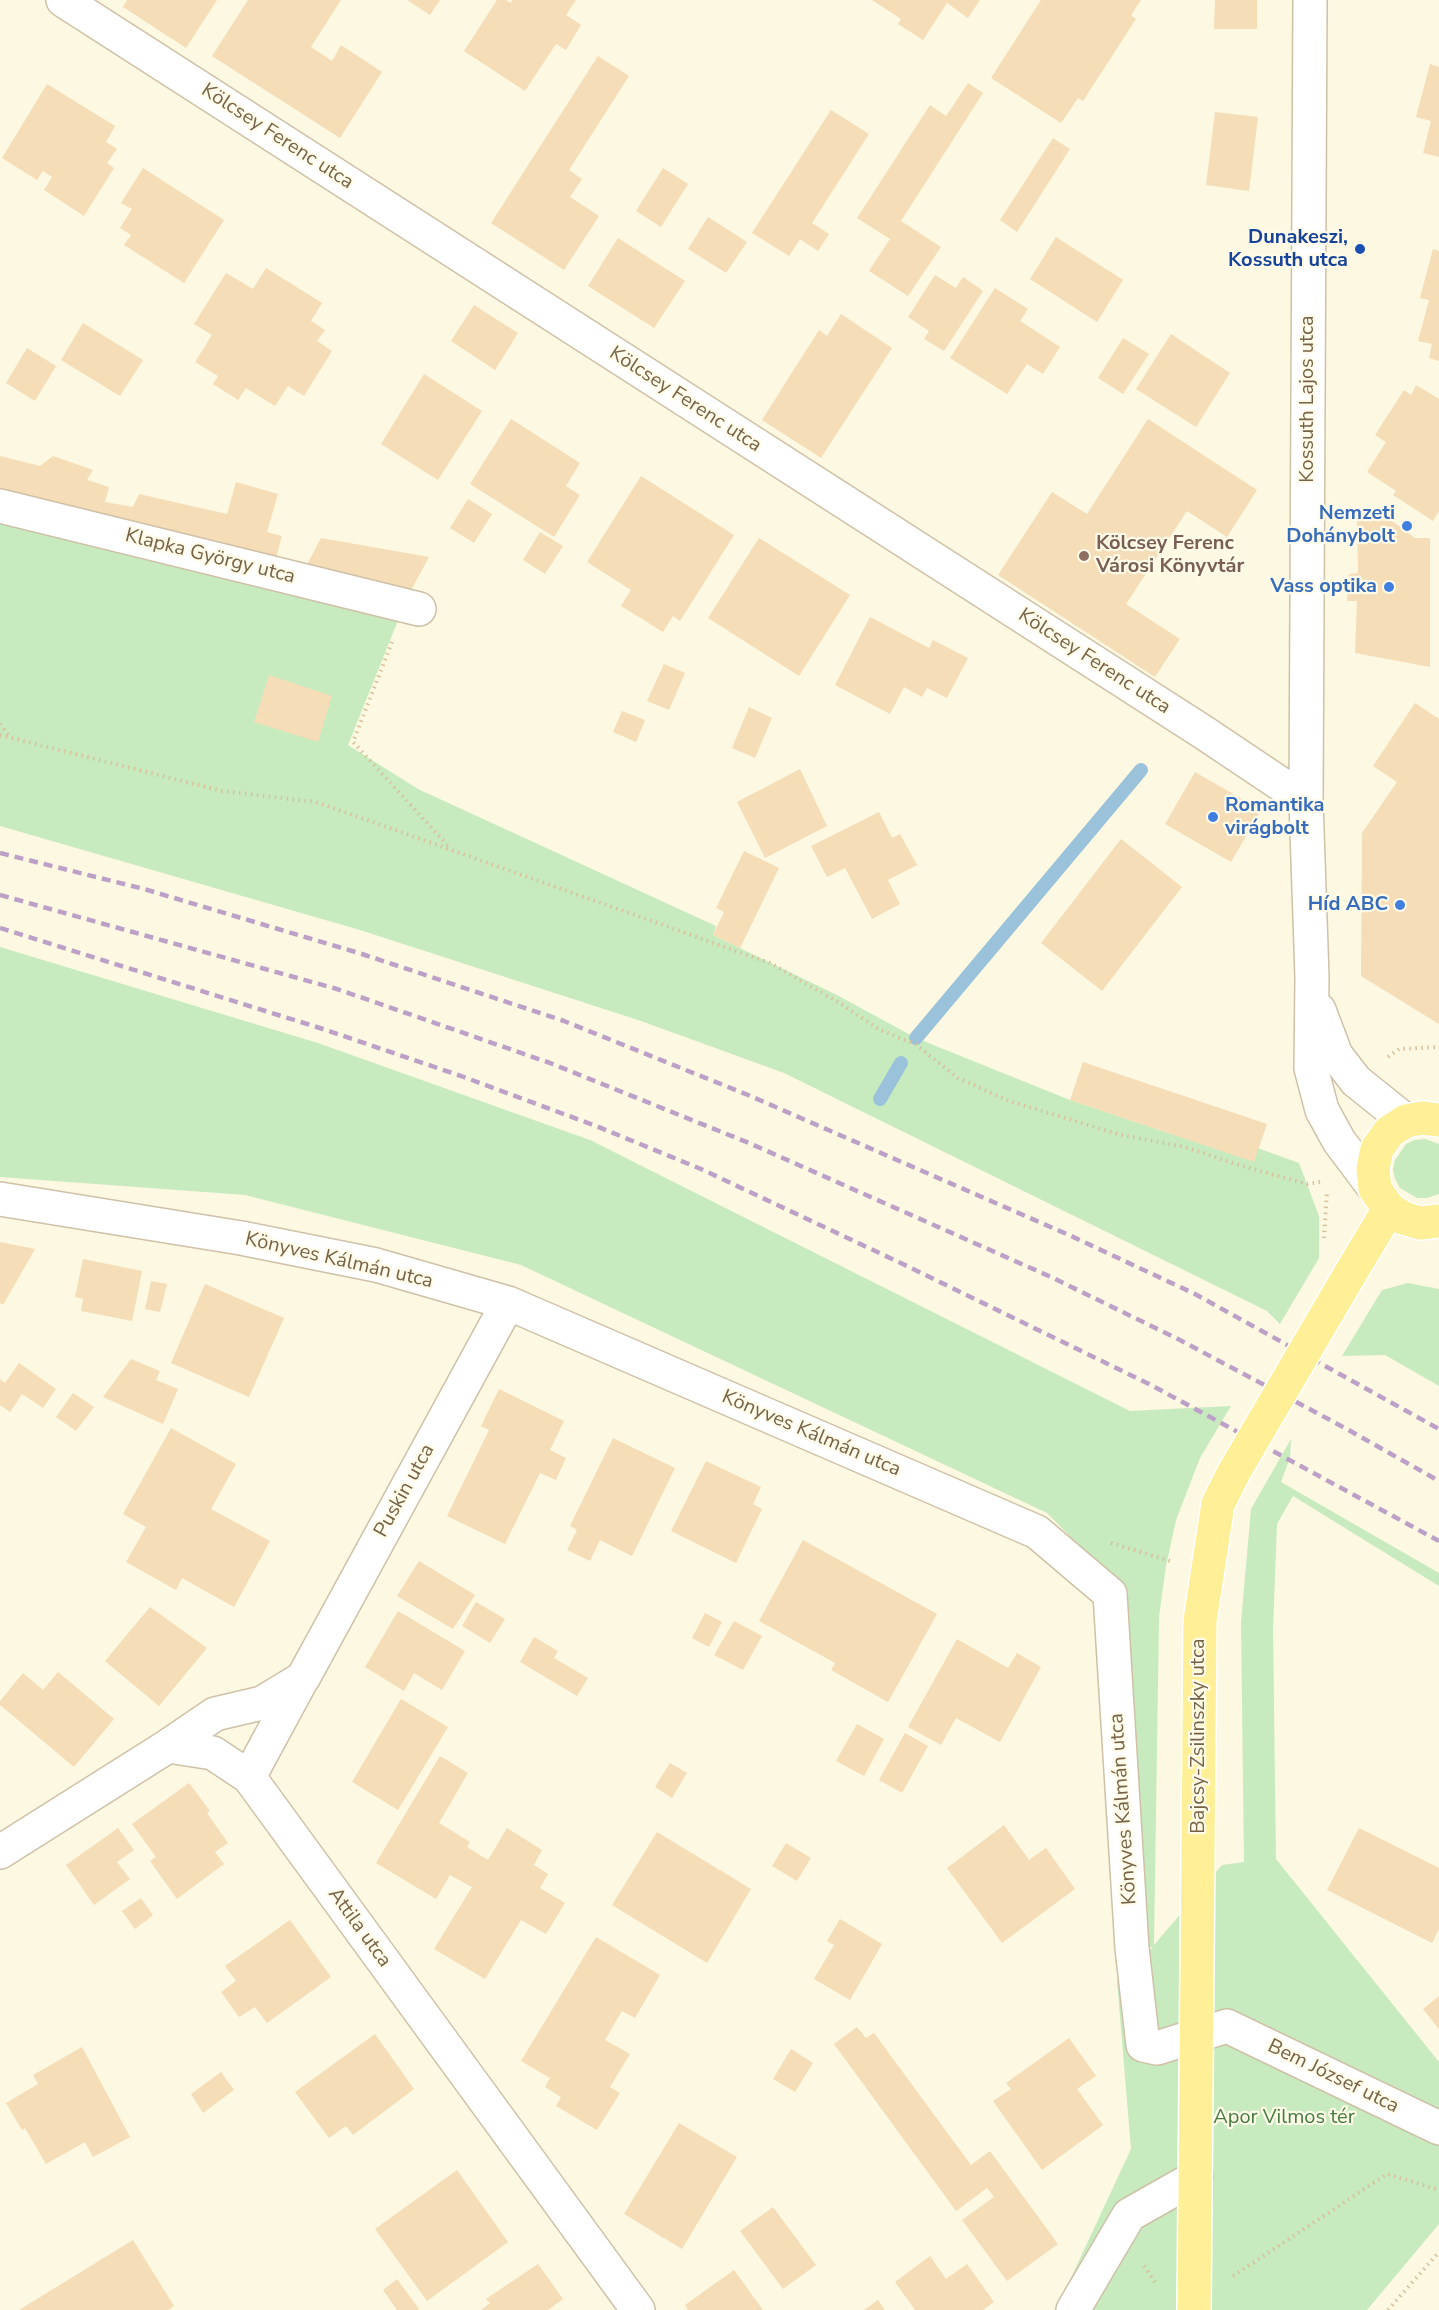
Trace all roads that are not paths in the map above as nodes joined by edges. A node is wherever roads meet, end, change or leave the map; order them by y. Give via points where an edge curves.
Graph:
1 (63, 0) edge
2 (1310, 0) edge
3 (0, 506) edge
4 (413, 607) road end
5 (1306, 801) junction
6 (1312, 977) junction
7 (1439, 1120) edge
8 (1406, 1121) junction
9 (0, 1199) edge
10 (1382, 1199) junction
11 (1438, 1222) edge
12 (507, 1304) junction
13 (303, 1678) junction
14 (168, 1746) junction
15 (249, 1777) junction
16 (0, 1852) edge
17 (1196, 2037) junction
18 (1439, 2128) edge
19 (1196, 2177) junction
20 (638, 2310) edge
21 (1073, 2310) edge
22 (1194, 2310) edge

1 - 5 street, Kölcsey Ferenc utca
2 - 5 street, Kossuth Lajos utca
3 - 4 street, Klapka György utca
5 - 6 street, Kossuth Lajos utca
6 - 8 street, Kossuth Lajos utca via 1321,1018 1336,1055 1356,1081
6 - 10 street, Kossuth Lajos utca via 1311,1068 1322,1110 1339,1141
7 - 8 main road
8 - 10 main road via 1389,1132 1377,1149 1373,1169
9 - 12 street, Könyves Kálmán utca via 241,1238 376,1265
10 - 11 main road via 1403,1218 1420,1223
10 - 17 main road, Bajcsy-Zsilinszky utca, bridge via 1350,1274 1218,1504 1200,1621
12 - 13 street, Puskin utca
12 - 17 street, Könyves Kálmán utca via 1036,1532 1110,1594 1132,1948 1143,2045 1157,2048
13 - 14 street via 262,1703 215,1714
13 - 15 street, Puskin utca
14 - 15 street, Attila utca via 213,1753
14 - 16 street
15 - 20 street, Attila utca
17 - 18 street, Bem József utca via 1227,2026
17 - 19 main road, Bajcsy-Zsilinszky utca
19 - 21 street via 1129,2215
19 - 22 main road, Bajcsy-Zsilinszky utca

